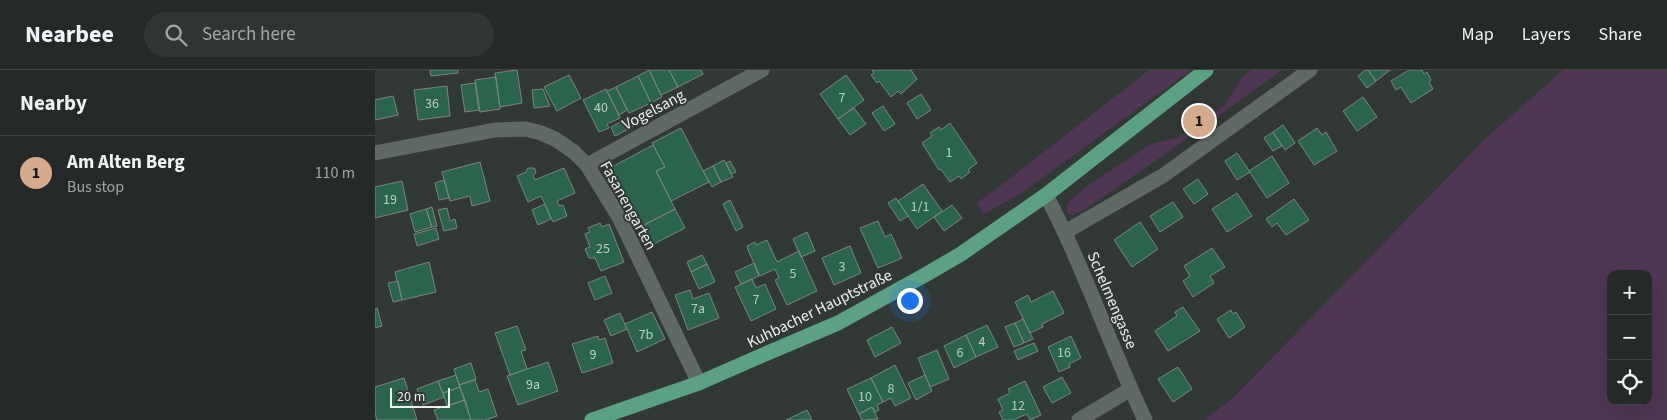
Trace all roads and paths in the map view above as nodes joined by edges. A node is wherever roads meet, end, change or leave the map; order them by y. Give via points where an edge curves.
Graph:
1 (762, 70) edge
2 (1207, 70) edge
3 (1310, 70) edge
4 (375, 153) edge
5 (587, 165) junction
6 (1045, 195) junction
7 (1065, 232) junction
8 (699, 383) junction
9 (1131, 389) junction
10 (591, 420) edge
11 (1079, 420) edge
12 (1145, 420) edge

1 - 5 street, Vogelsang
2 - 6 main road, Kuhbacher Hauptstraße
3 - 7 street via 1164,175
4 - 5 street, Fasanengarten via 495,130 527,129 555,139
5 - 8 street, Fasanengarten via 619,217
6 - 7 street, Schelmengasse
6 - 8 main road, Kuhbacher Hauptstraße via 961,254 881,300
7 - 9 street, Schelmengasse
8 - 10 main road, Kuhbacher Hauptstraße
9 - 11 street
9 - 12 street, Schelmengasse

